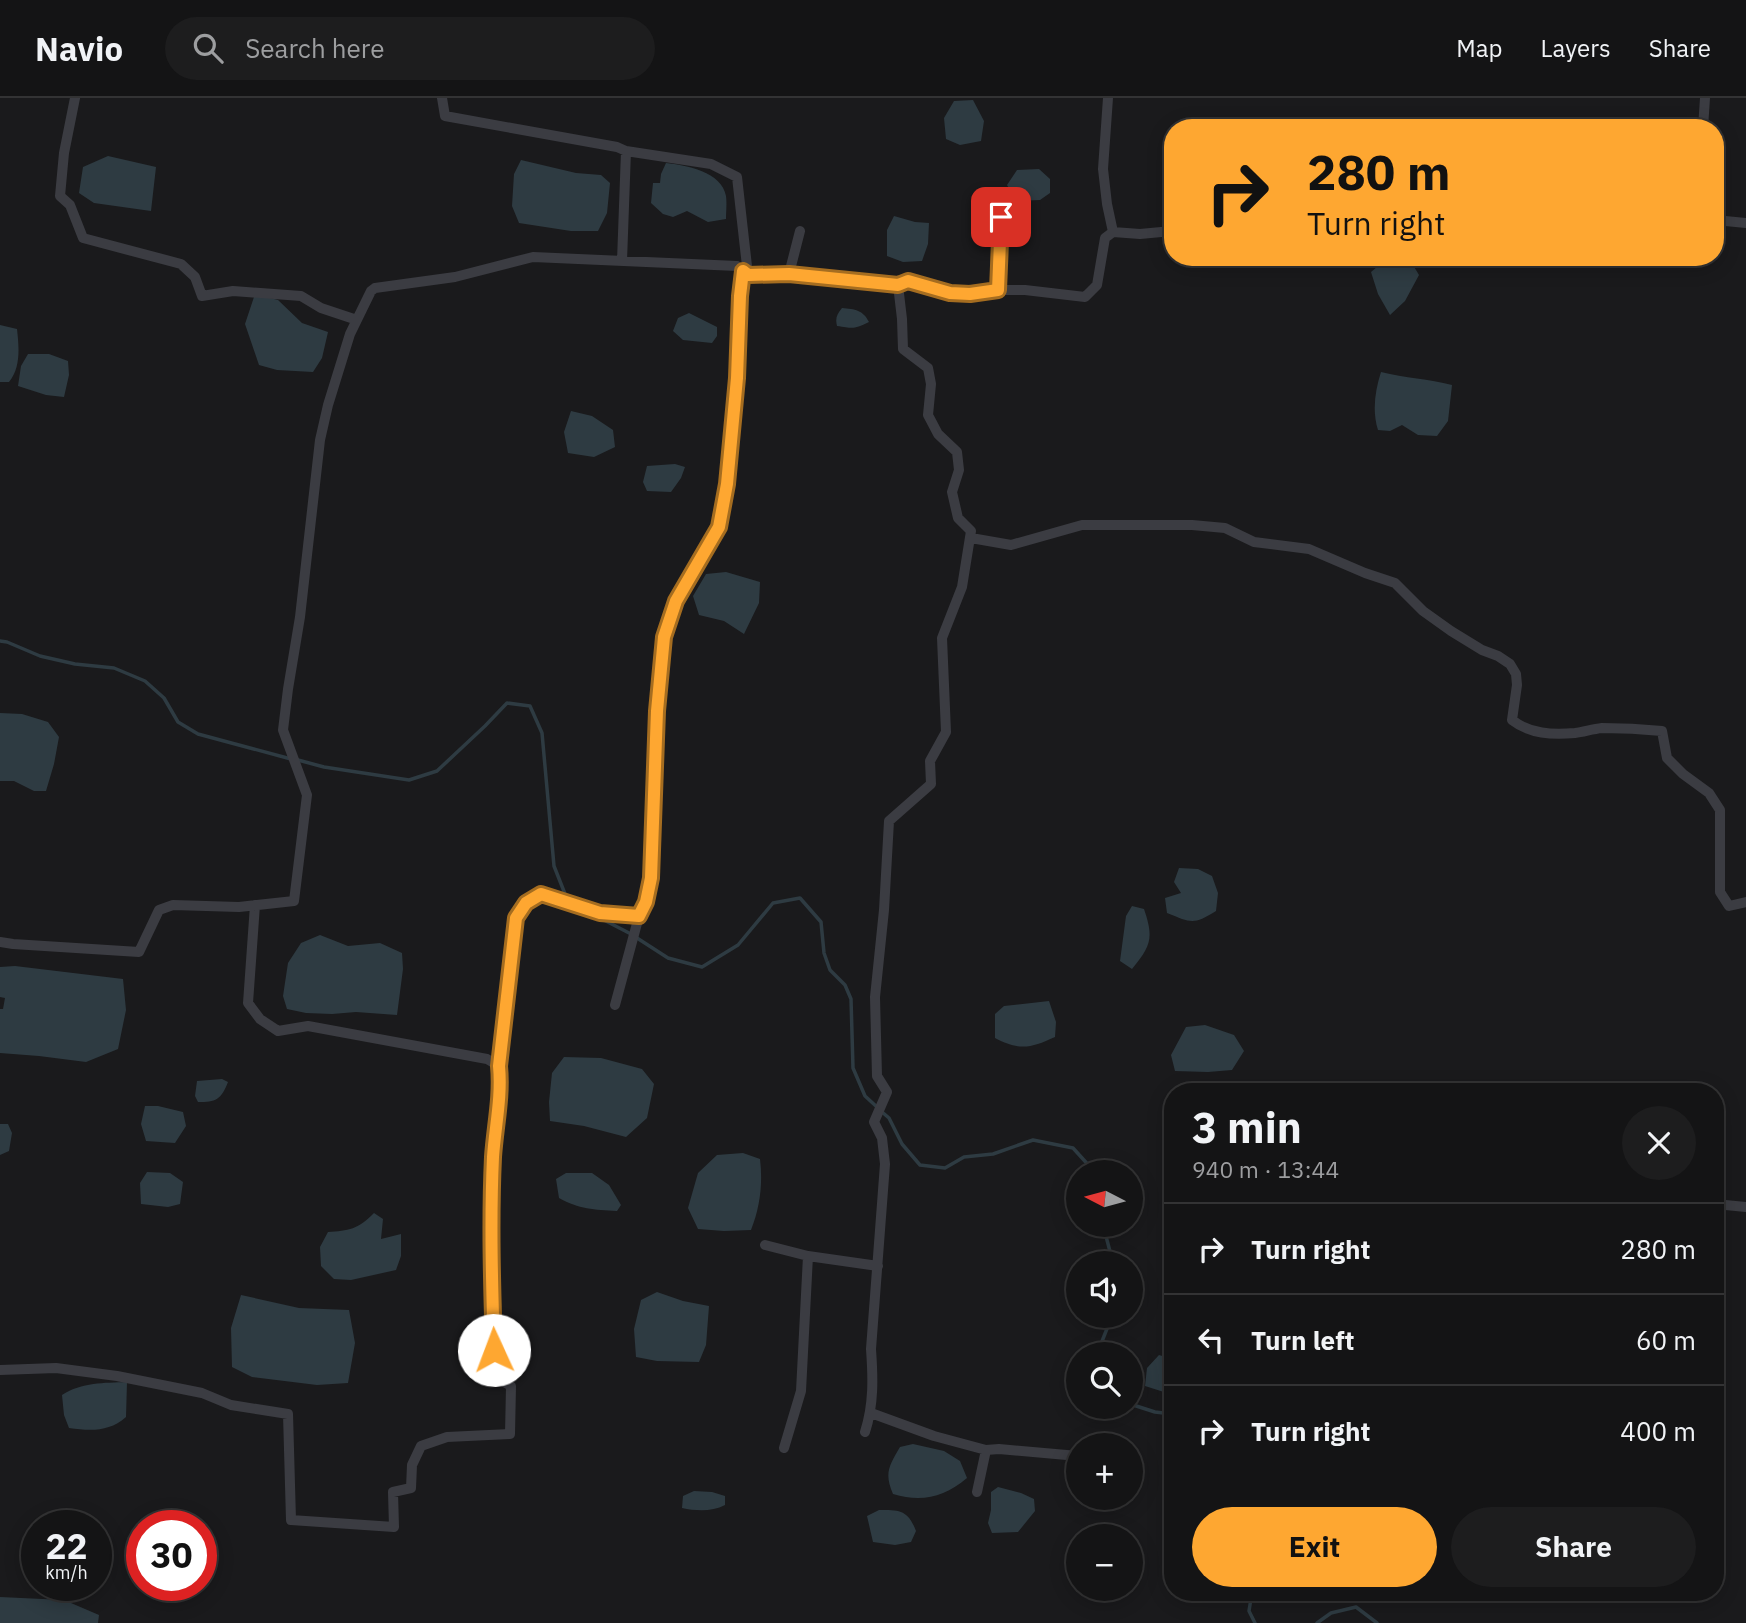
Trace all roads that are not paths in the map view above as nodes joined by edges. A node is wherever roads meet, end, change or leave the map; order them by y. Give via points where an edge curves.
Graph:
1 (75, 98) edge
2 (442, 98) edge
3 (1108, 98) edge
4 (1705, 98) edge
5 (1704, 119) edge
6 (625, 151) junction
7 (1001, 217) dead end
8 (1724, 221) edge
9 (1746, 223) edge
10 (800, 231) dead end
11 (1113, 232) junction
12 (1164, 232) edge
13 (622, 261) junction
14 (746, 273) junction
15 (789, 274) junction
16 (898, 285) junction
17 (998, 290) junction
18 (357, 320) junction
19 (971, 538) junction
20 (1746, 902) edge
21 (255, 905) junction
22 (639, 916) junction
23 (0, 942) edge
24 (615, 1005) dead end
25 (499, 1066) junction
26 (1724, 1205) edge
27 (1746, 1207) edge
28 (765, 1245) dead end
29 (808, 1256) junction
30 (878, 1266) junction
31 (0, 1370) edge
32 (871, 1413) junction
33 (865, 1432) dead end
34 (784, 1448) dead end
35 (986, 1450) junction
36 (1066, 1455) edge
37 (977, 1492) dead end

1 - 18 street via 60,196 70,205 83,238 181,264 195,277 202,296 233,291 302,296
2 - 6 street via 446,116
3 - 11 street via 1104,169
4 - 5 street
6 - 13 street
6 - 14 street via 711,164 737,177
7 - 17 street
8 - 9 street
10 - 15 street
11 - 12 street
11 - 17 street via 1105,238 1097,285 1085,297
13 - 14 street via 737,266
13 - 18 street via 533,257 455,277 374,288
14 - 15 street
14 - 22 street via 740,296 736,391 719,527 676,601 664,637 651,878
15 - 16 street
16 - 17 street via 908,281 960,294
16 - 19 street via 903,349 928,368 928,415 938,434 957,452 959,470 952,492 958,518 971,531
18 - 21 street via 320,440 283,730 307,795 294,901
19 - 20 street via 1011,545 1082,525 1225,528 1254,542 1309,550 1395,583 1451,631 1510,664 1517,685 1512,720 1523,728 1550,733 1598,728 1662,731 1667,758 1709,793 1720,810 1720,892 1729,905
19 - 30 street via 962,587 942,638 946,732 930,761 931,784 889,821 875,997 877,1076 887,1092 874,1122 885,1164
21 - 23 street via 173,905 159,910 139,952
21 - 25 street via 248,1003 260,1019 278,1031 321,1028 486,1059
22 - 24 street
22 - 25 street via 600,913 541,894 526,903 516,918
25 - 31 street via 493,1158 495,1377 511,1386 510,1434 447,1437 421,1446 412,1465 411,1488 393,1492 394,1527 291,1520 288,1414 231,1405 202,1393 117,1376 56,1368
26 - 27 street
28 - 29 street
29 - 30 street
29 - 34 street via 801,1391
30 - 32 street
32 - 33 street
32 - 35 street
35 - 36 street
35 - 37 street

